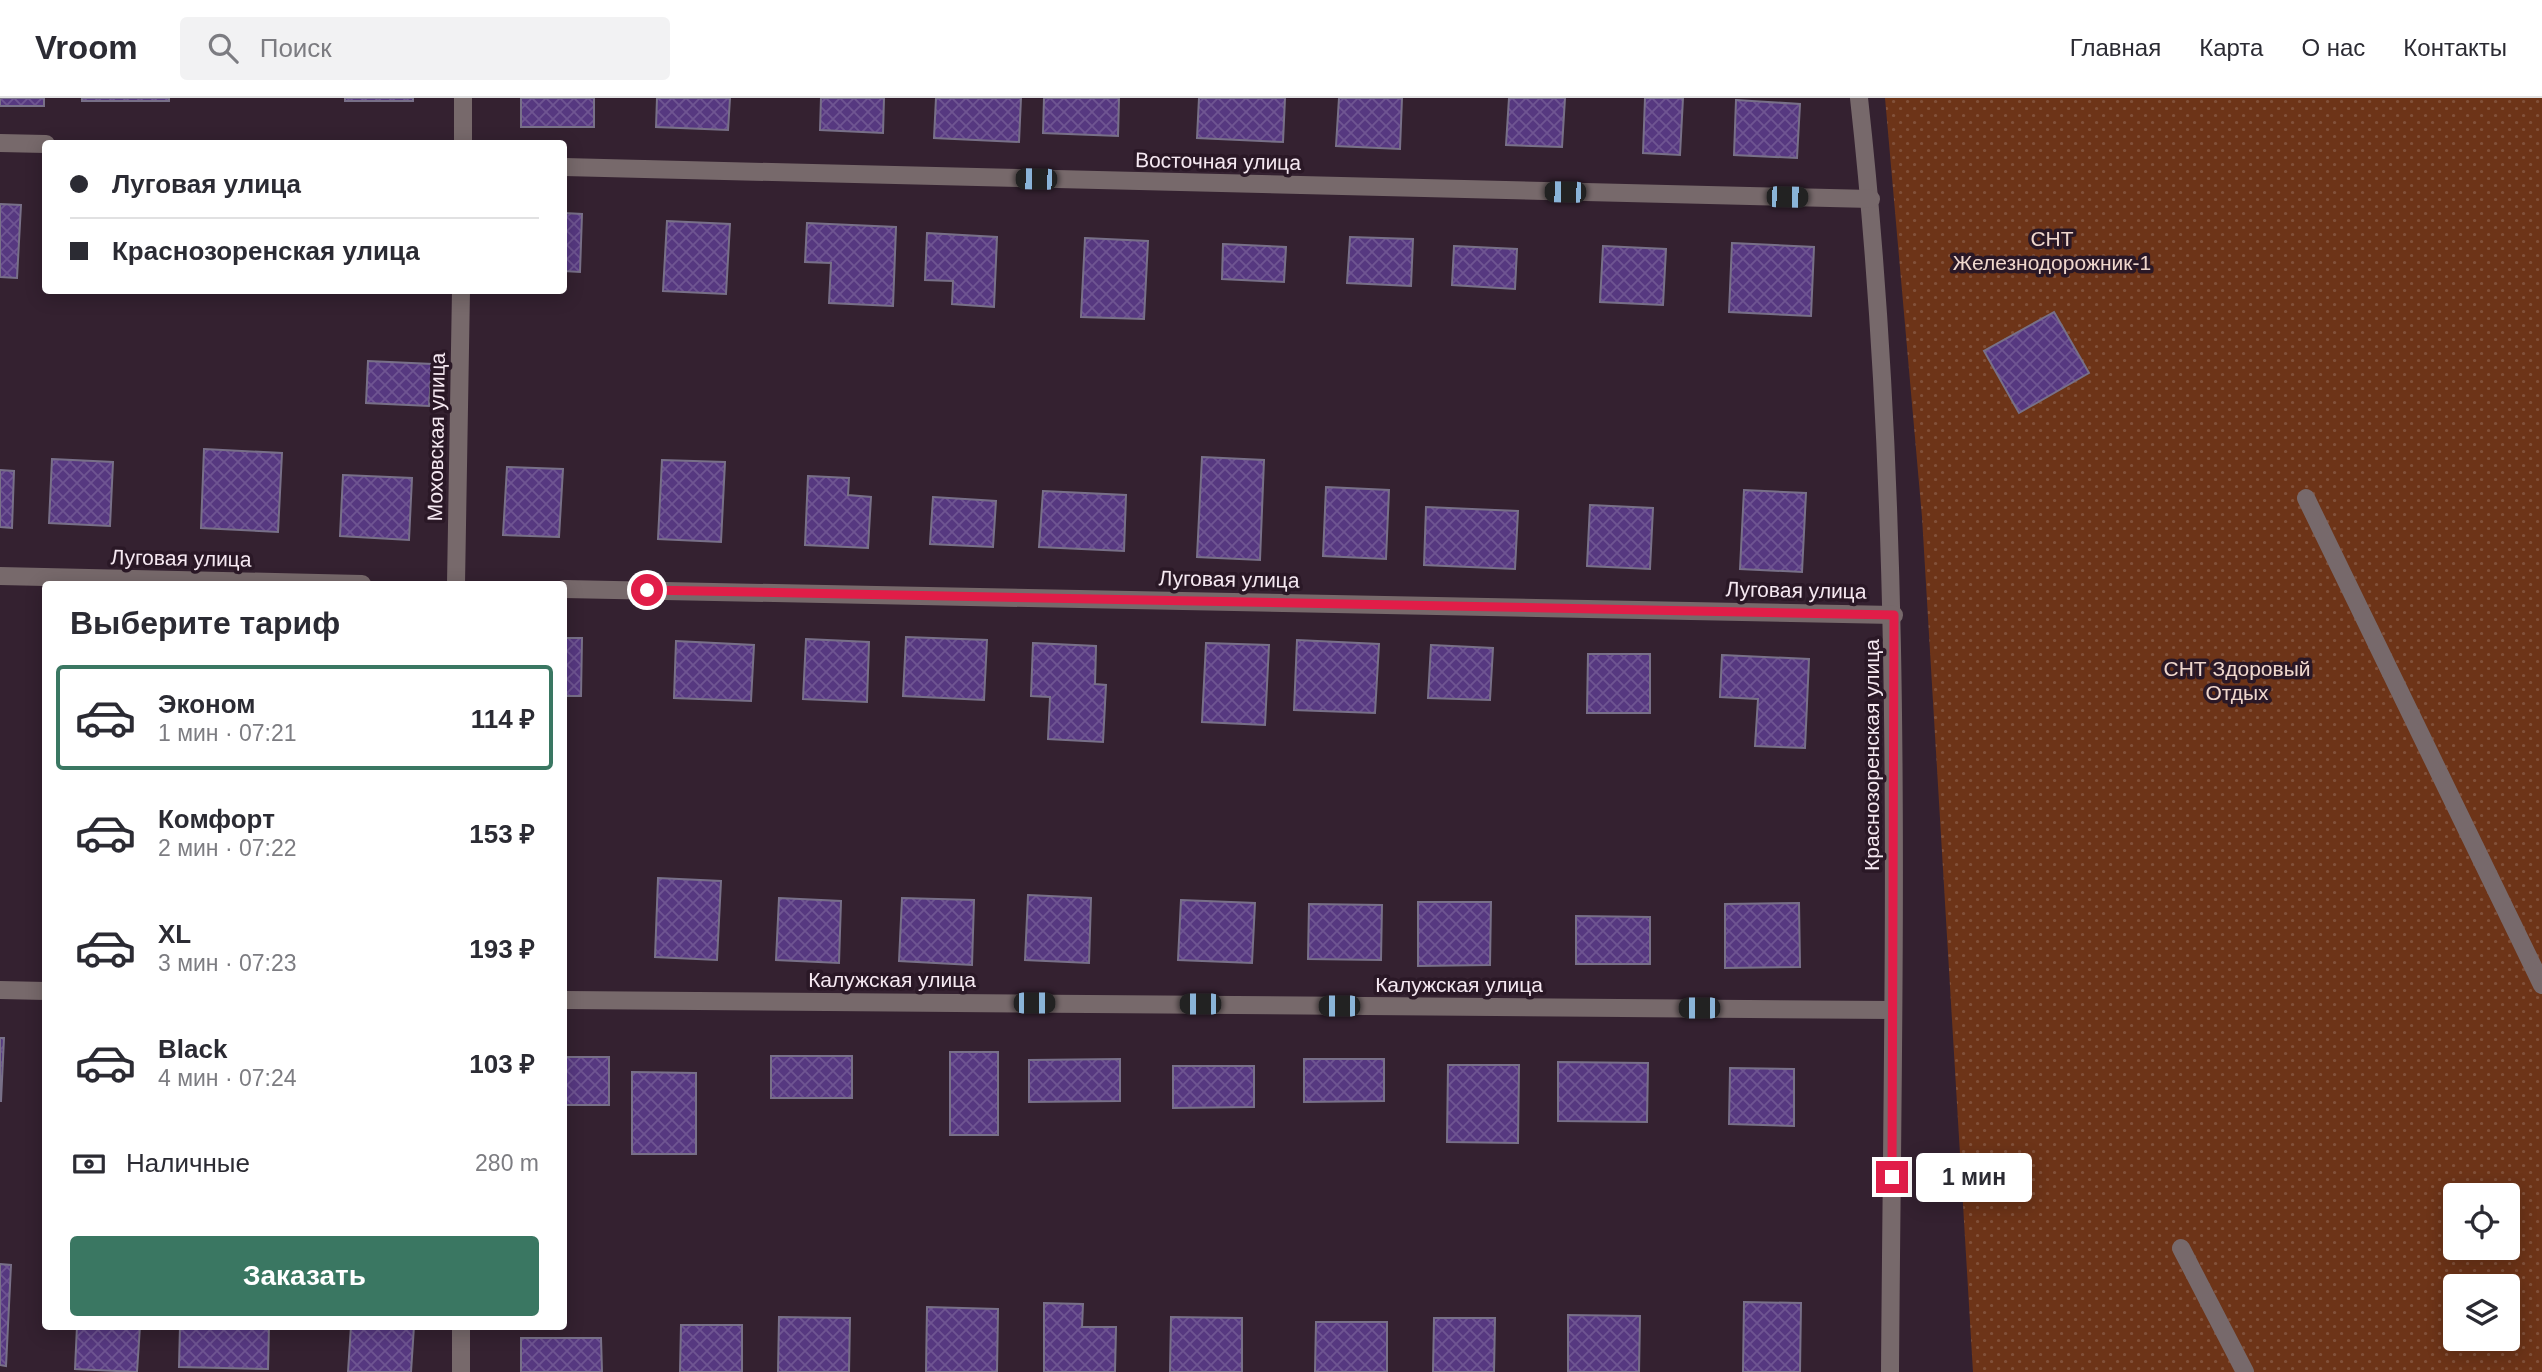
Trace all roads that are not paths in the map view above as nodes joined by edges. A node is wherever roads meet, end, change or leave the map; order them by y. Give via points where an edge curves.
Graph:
1 (463, 98) edge
2 (1859, 98) edge
3 (463, 140) edge
4 (0, 143) edge
5 (42, 144) edge
6 (567, 167) edge
7 (1871, 199) junction
8 (461, 294) edge
9 (2306, 498) dead end
10 (0, 576) edge
11 (226, 581) edge
12 (456, 581) edge
13 (567, 589) edge
14 (1894, 615) junction
15 (2542, 985) edge
16 (0, 990) edge
17 (42, 991) edge
18 (567, 1000) edge
19 (1893, 1010) junction
20 (2181, 1248) dead end
21 (461, 1330) edge
22 (461, 1372) edge
23 (1890, 1372) edge
24 (2245, 1372) edge

1 - 3 street
2 - 7 street, Краснозоренская улица
4 - 5 street
6 - 7 street, Восточная улица
7 - 14 street, Краснозоренская улица
8 - 12 street, Моховская улица
9 - 15 street
10 - 11 street, Луговая улица
13 - 14 street, Луговая улица
14 - 19 street, Краснозоренская улица
16 - 17 street
18 - 19 street, Калужская улица
19 - 23 street, Краснозоренская улица
20 - 24 street
21 - 22 street

